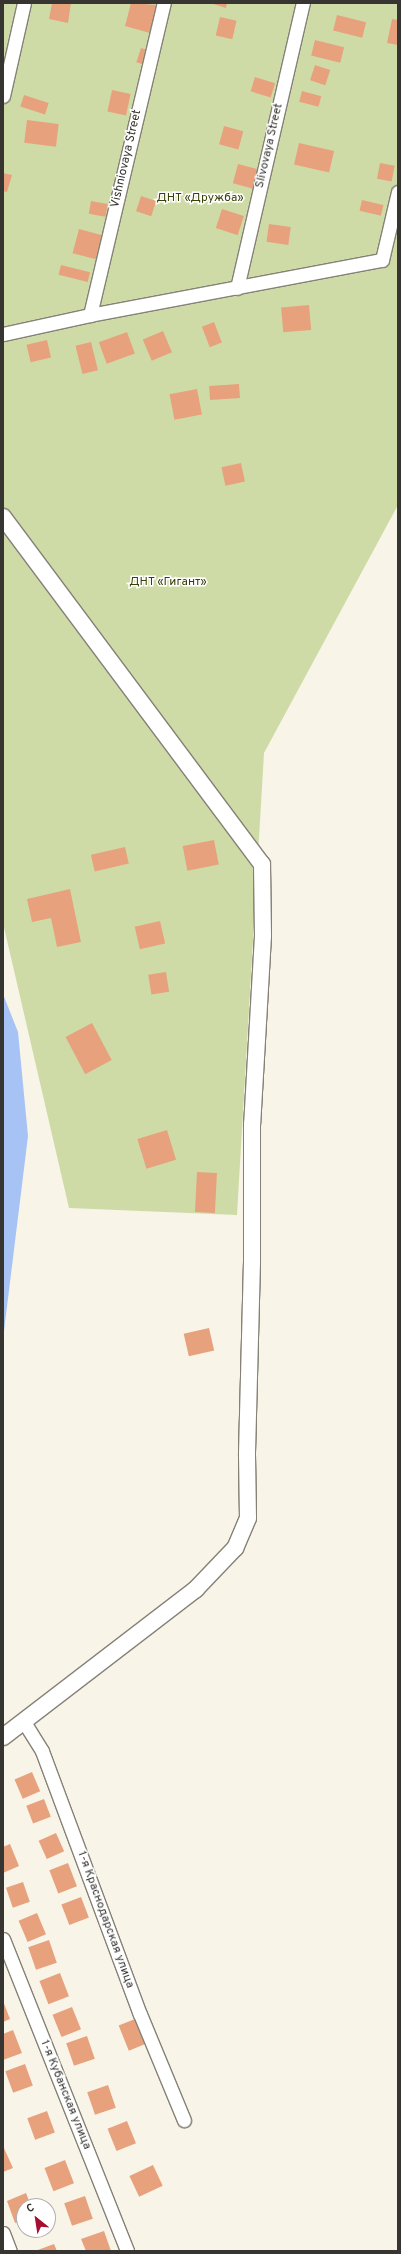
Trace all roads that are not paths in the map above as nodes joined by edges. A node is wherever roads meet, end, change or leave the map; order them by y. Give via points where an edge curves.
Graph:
1 (24, 3) edge
2 (164, 3) edge
3 (303, 3) edge
4 (3, 96) edge
5 (398, 192) edge
6 (237, 288) junction
7 (90, 315) junction
8 (3, 334) edge
9 (3, 517) edge
10 (24, 1722) junction
11 (3, 1737) edge
12 (3, 1939) edge
13 (184, 2120) dead end
14 (3, 2233) edge
15 (10, 2251) edge
16 (127, 2251) edge

1 - 4 street
2 - 7 street, Vishniovaya Street
3 - 6 street, Slivovaya Street
5 - 6 street via 382,260
6 - 7 street
7 - 8 street
9 - 10 street via 262,864 263,936 252,1124 248,1518 235,1548 196,1589
10 - 11 street
10 - 13 street, 1-я Краснодарская улица via 42,1751 140,2014
12 - 16 street, 1-я Кубанская улица
14 - 15 street

